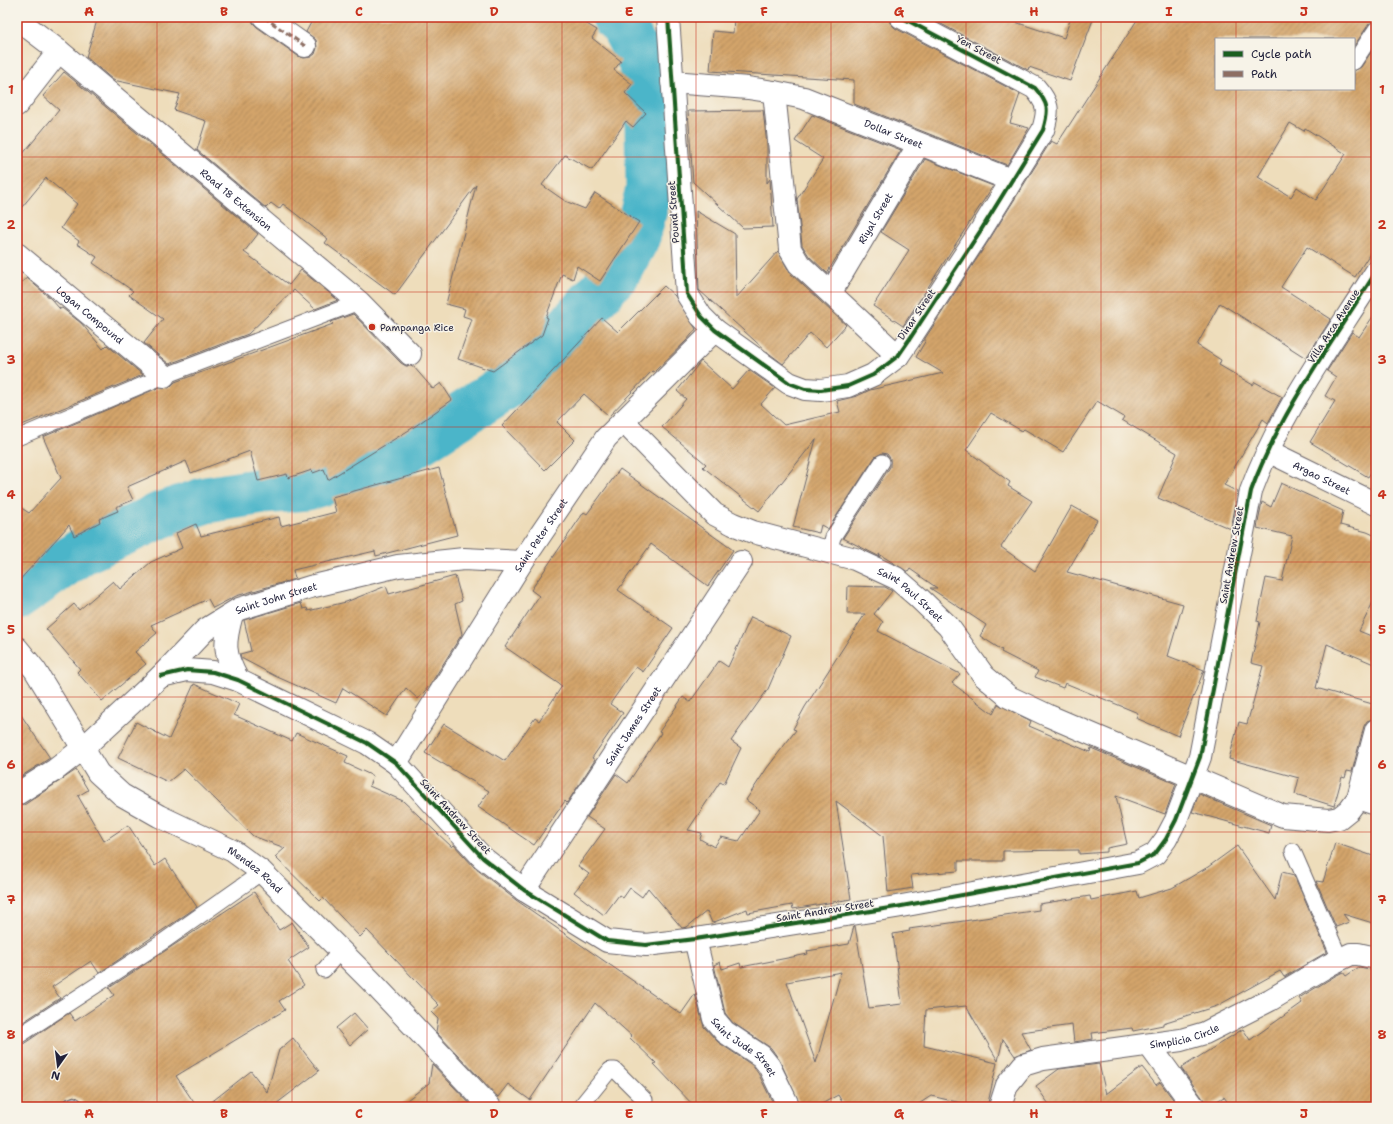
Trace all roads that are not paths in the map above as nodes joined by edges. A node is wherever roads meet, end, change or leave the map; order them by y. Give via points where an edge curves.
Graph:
1 (264, 17) edge
2 (668, 17) edge
3 (901, 17) edge
4 (17, 19) edge
5 (1376, 28) edge
6 (305, 46) dead end
7 (58, 51) junction
8 (1355, 60) edge
9 (672, 82) junction
10 (774, 92) junction
11 (1045, 100) joint
12 (17, 105) edge
13 (919, 144) junction
14 (1011, 180) junction
15 (17, 254) edge
16 (1376, 272) edge
17 (831, 292) junction
18 (359, 302) junction
19 (715, 330) junction
20 (410, 354) dead end
21 (898, 356) junction
22 (164, 376) junction
23 (624, 421) junction
24 (17, 438) edge
25 (1268, 450) junction
26 (882, 462) dead end
27 (1376, 504) edge
28 (829, 552) junction
29 (522, 562) junction
30 (741, 562) dead end
31 (232, 614) junction
32 (17, 648) edge
33 (160, 676) junction
34 (238, 680) junction
35 (1376, 730) edge
36 (82, 749) junction
37 (396, 763) junction
38 (1194, 777) junction
39 (17, 794) edge
40 (1367, 801) edge
41 (1293, 851) dead end
42 (262, 872) junction
43 (524, 890) junction
44 (695, 939) junction
45 (341, 950) junction
46 (1376, 958) edge
47 (1340, 959) junction
48 (324, 970) dead end
49 (17, 1037) edge
50 (1149, 1045) junction
51 (490, 1107) edge
52 (580, 1107) edge
53 (644, 1107) edge
54 (789, 1107) edge
55 (1000, 1107) edge
56 (1194, 1107) edge

1 - 6 street
2 - 9 street
3 - 11 street, Yen Street via 1035,88
4 - 7 street, Road 18 Extension
5 - 8 lane
7 - 12 street
7 - 18 street, Road 18 Extension
9 - 10 street
9 - 19 street, Pound Street via 687,294 701,316
10 - 13 street, Dollar Street via 804,98
10 - 17 street via 790,249 799,264
11 - 14 street, Dinar Street via 1048,112 1043,130
13 - 14 street, Dollar Street
13 - 17 street, Riyal Street
14 - 21 street, Dinar Street
15 - 22 street, Logan Compound
16 - 25 street, Villa Arca Avenue via 1310,376
17 - 21 street
18 - 20 street, Road 18 Extension
18 - 22 lane
19 - 21 street, Dinar Street via 789,383 804,389 821,390 848,386 873,375
19 - 23 street, Saint Peter Street
22 - 24 lane
23 - 28 street, Saint Paul Street via 714,514 753,532
23 - 29 street, Saint Peter Street via 606,438
25 - 27 street, Argao Street
25 - 38 street, Saint Andrew Street via 1251,492 1205,737
26 - 28 lane via 833,537
28 - 38 street, Saint Paul Street via 855,559 896,578 948,626 984,676 1010,697
29 - 31 street, Saint John Street via 464,559 398,566 310,587 240,609
29 - 37 street, Saint Peter Street
30 - 43 street, Saint James Street
31 - 33 street, Saint John Street via 205,630
31 - 34 street via 226,637 228,661
32 - 36 street, Mendez Road via 35,670
33 - 34 street, Saint Andrew Street via 187,670 213,672
33 - 36 street, Saint John Street
34 - 37 street, Saint Andrew Street via 366,743
35 - 40 street
36 - 39 street, Saint John Street
36 - 42 street, Mendez Road via 98,773 122,795 159,816 234,851
37 - 43 street, Saint Andrew Street via 484,858
38 - 40 street, Saint Paul Street via 1283,816 1328,820 1339,818
38 - 44 street, Saint Andrew Street via 1166,839 1155,854 1138,863 896,907
41 - 47 lane
42 - 45 street, Mendez Road
42 - 49 lane via 164,941
43 - 44 street, Saint Andrew Street via 608,941 646,945
44 - 54 street, Saint Jude Street via 714,1019 725,1032 761,1056 769,1066
45 - 48 lane
45 - 51 street, Mendez Road
46 - 47 street, Simplicia Circle via 1351,954
47 - 50 street, Simplicia Circle via 1222,1025 1181,1040
50 - 55 street, Simplicia Circle via 1043,1059 1023,1065 1007,1084
50 - 56 street
52 - 53 lane via 610,1070 615,1070 645,1100

